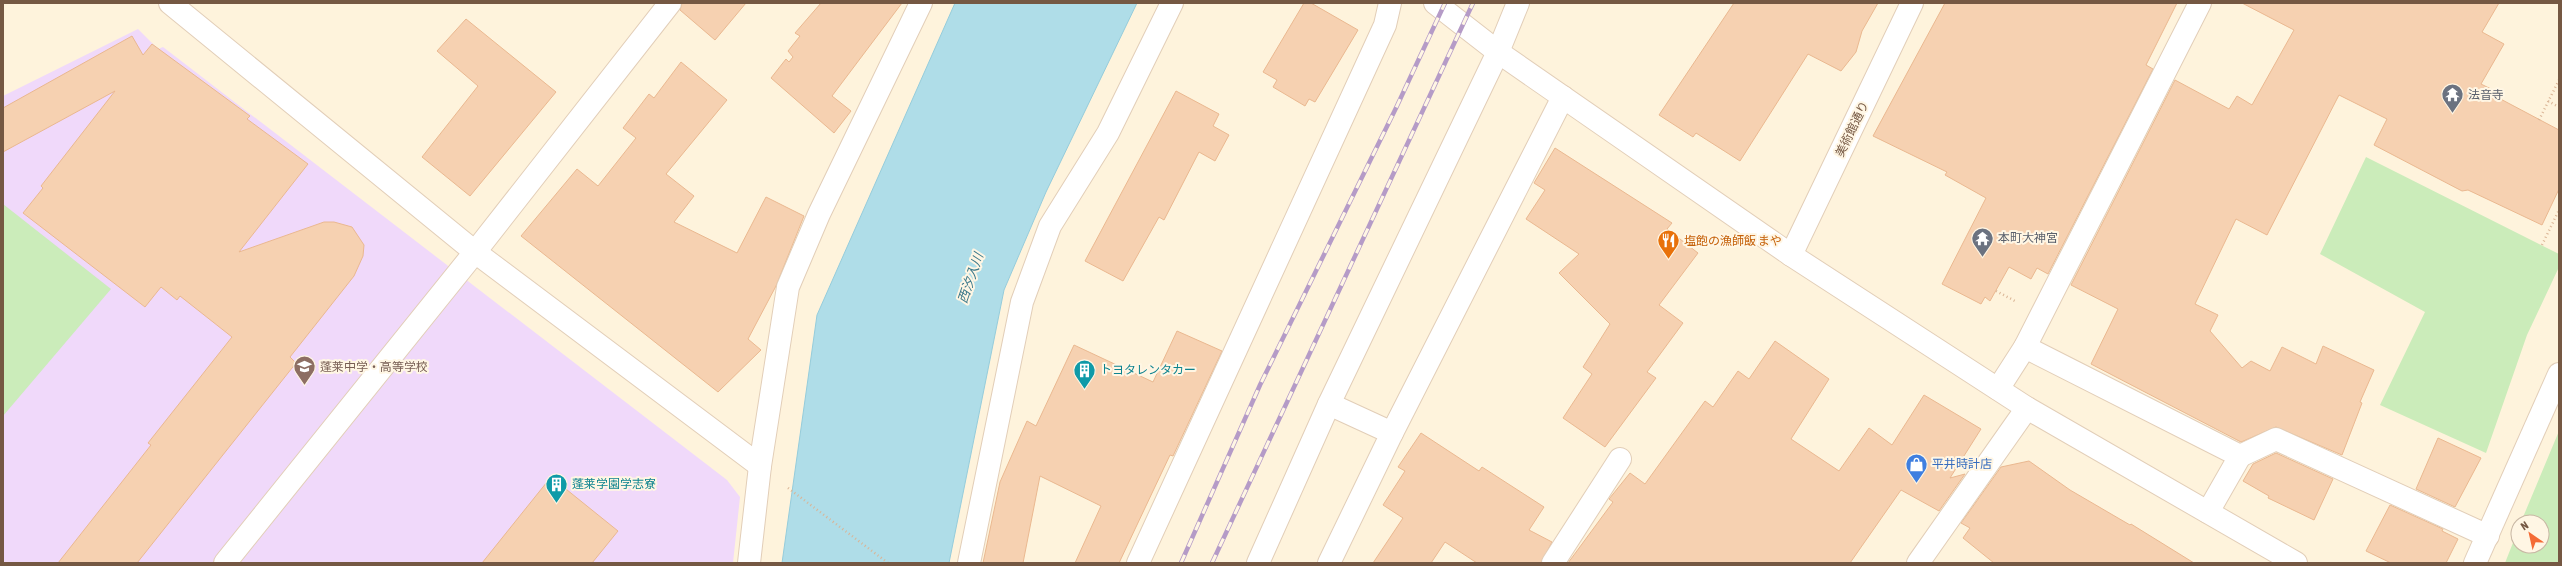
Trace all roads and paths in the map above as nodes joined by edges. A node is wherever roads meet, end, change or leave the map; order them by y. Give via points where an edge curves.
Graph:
1 (170, 3) edge
2 (670, 3) edge
3 (921, 3) edge
4 (1172, 3) edge
5 (1390, 3) edge
6 (1435, 3) edge
7 (1518, 3) edge
8 (1912, 3) edge
9 (2200, 3) edge
10 (1498, 52) junction
11 (2559, 80) edge
12 (1563, 97) junction
13 (2548, 101) junction
14 (2559, 107) edge
15 (2539, 120) dead end
16 (2559, 210) edge
17 (2542, 246) dead end
18 (475, 252) junction
19 (1791, 255) junction
20 (2025, 347) junction
21 (2559, 374) edge
22 (1998, 389) junction
23 (1329, 404) junction
24 (2027, 408) junction
25 (1392, 432) junction
26 (2240, 456) junction
27 (1620, 458) dead end
28 (760, 466) junction
29 (785, 486) dead end
30 (2208, 512) junction
31 (2488, 536) junction
32 (2286, 561) edge
33 (225, 563) edge
34 (750, 563) edge
35 (888, 563) edge
36 (969, 563) edge
37 (1138, 563) edge
38 (1258, 563) edge
39 (1329, 563) edge
40 (1552, 563) edge
41 (1918, 563) edge
42 (2475, 563) edge

1 - 18 street
2 - 18 street
3 - 28 street via 819,214 788,287
4 - 36 street via 1108,133 1050,226 1025,295
5 - 37 street via 1385,24
6 - 10 street
7 - 10 street
8 - 19 street, 美術館通り
9 - 20 street
10 - 12 street
10 - 23 street
11 - 13 path
12 - 19 street
12 - 25 street
13 - 14 path
13 - 15 path
16 - 17 path
18 - 28 street
18 - 33 street
19 - 22 street
20 - 22 street
20 - 26 street
21 - 31 street
22 - 24 street
23 - 25 street
23 - 38 street
24 - 30 street
24 - 41 street
25 - 39 street
26 - 30 street
26 - 31 street via 2276,439
27 - 40 street
28 - 34 street
29 - 35 path
30 - 32 street
31 - 42 street

